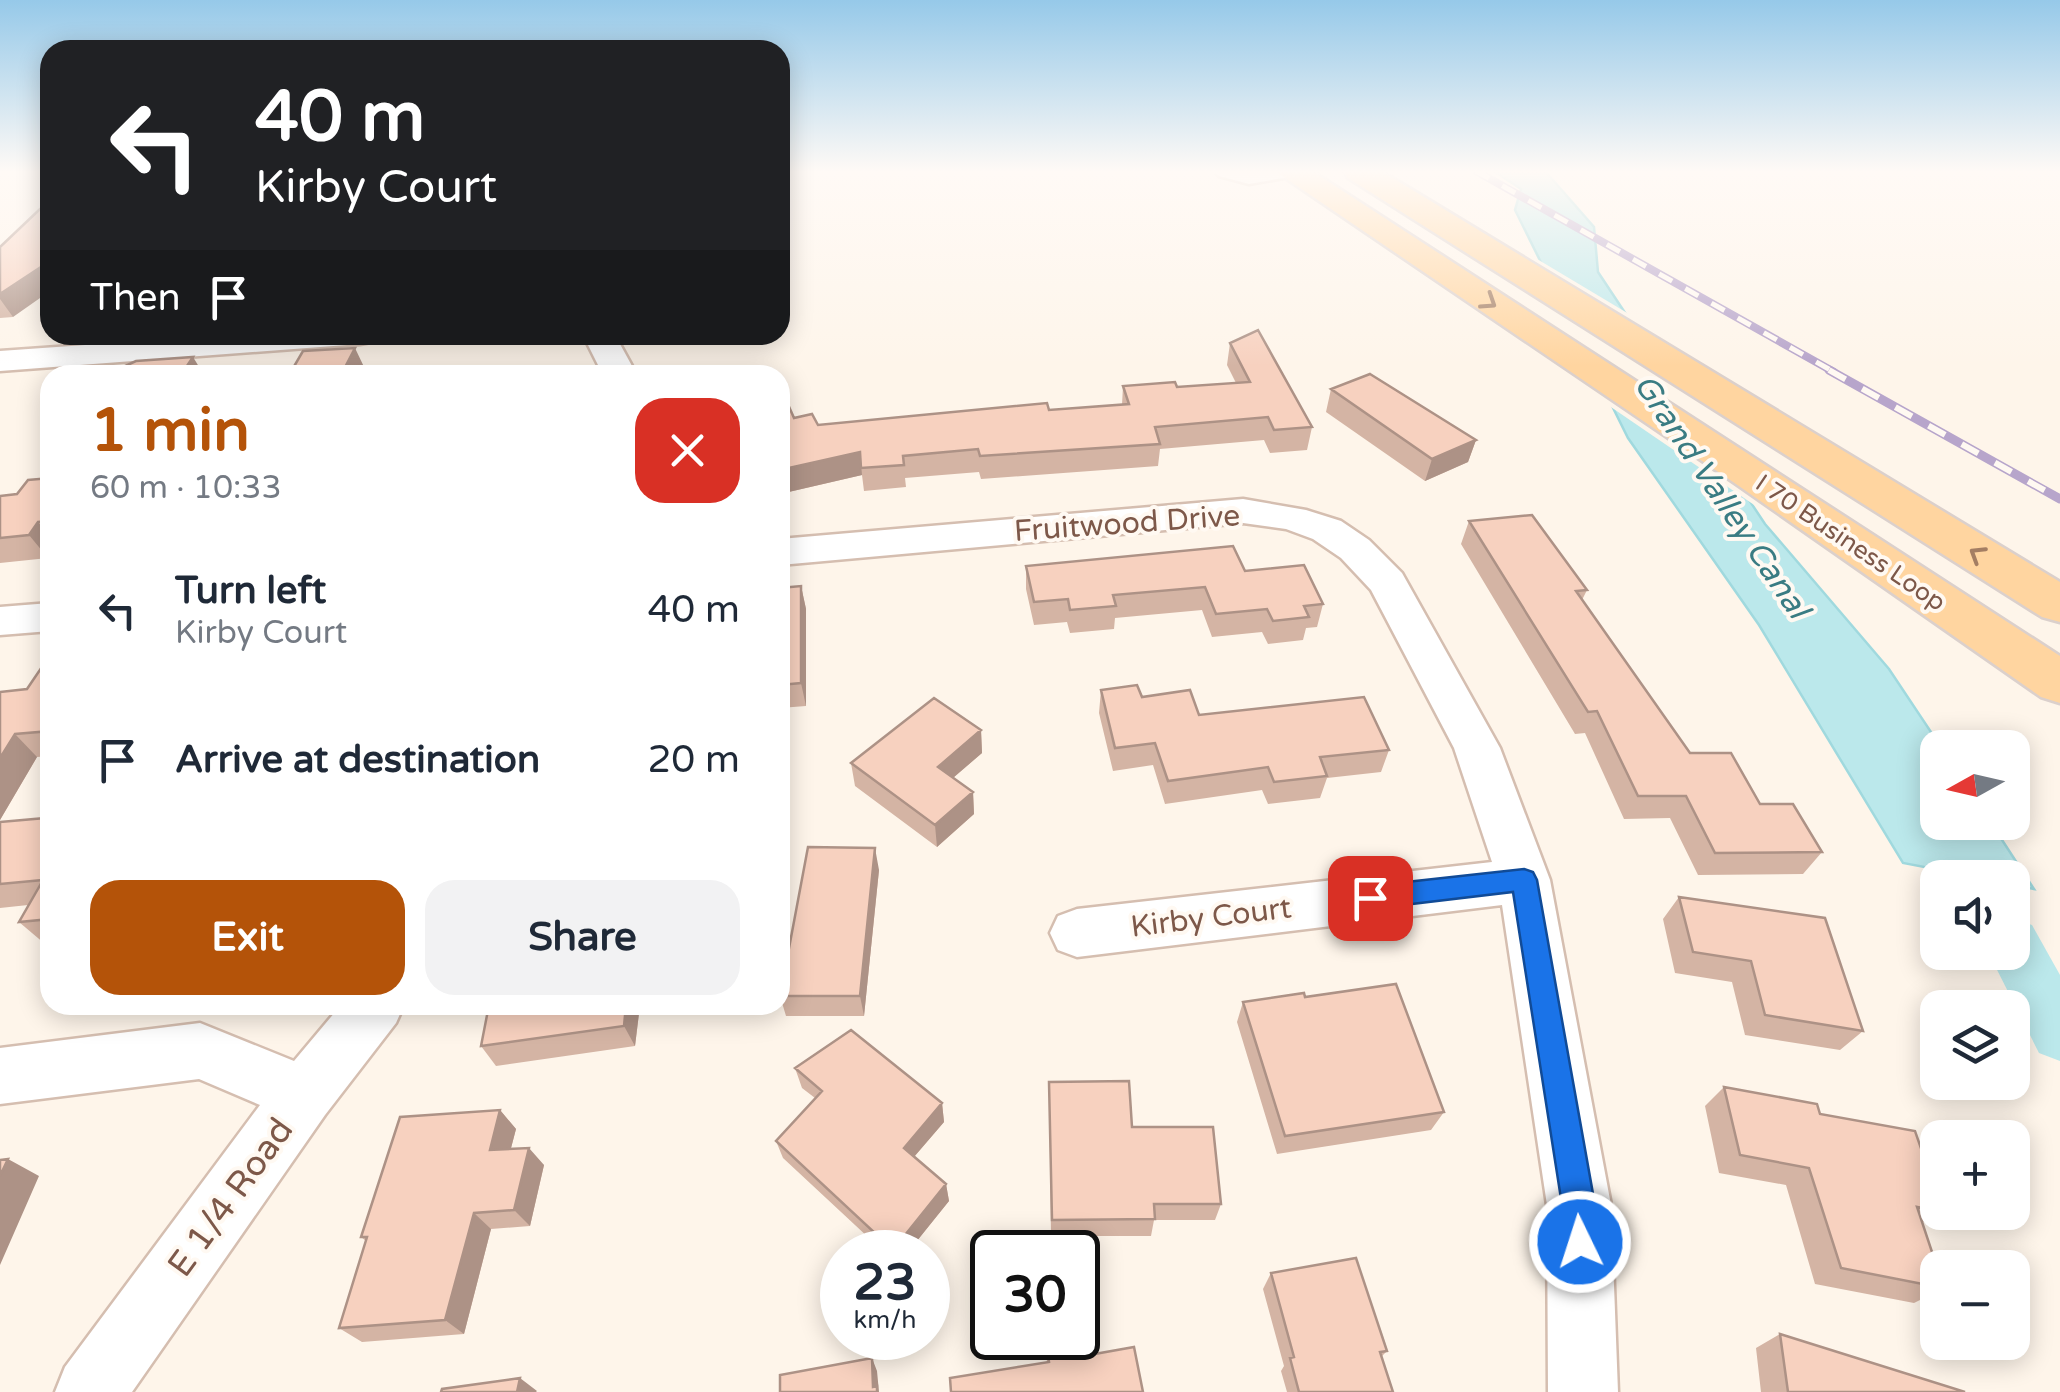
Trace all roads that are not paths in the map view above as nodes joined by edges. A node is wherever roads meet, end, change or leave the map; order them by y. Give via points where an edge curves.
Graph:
1 (1387, 236) edge
2 (1465, 236) edge
3 (222, 345) edge
4 (0, 361) edge
5 (790, 551) edge
6 (2060, 605) edge
7 (40, 618) edge
8 (0, 621) edge
9 (2060, 683) edge
10 (1524, 880) junction
11 (1077, 933) dead end
12 (368, 1015) edge
13 (0, 1076) edge
14 (304, 1094) junction
15 (90, 1392) edge
16 (1583, 1392) edge

1 -> 9 main road, I 70 Business Loop
6 -> 2 main road, I 70 Business Loop
3 - 4 street
5 - 10 street, Fruitwood Drive via 1243,512 1326,530 1388,583 1477,748
7 - 8 street
10 - 11 street, Kirby Court
10 - 16 street, Fruitwood Drive via 1578,1205
12 - 14 street, E 1/4 Road
13 - 14 street via 200,1051
14 - 15 street, E 1/4 Road

